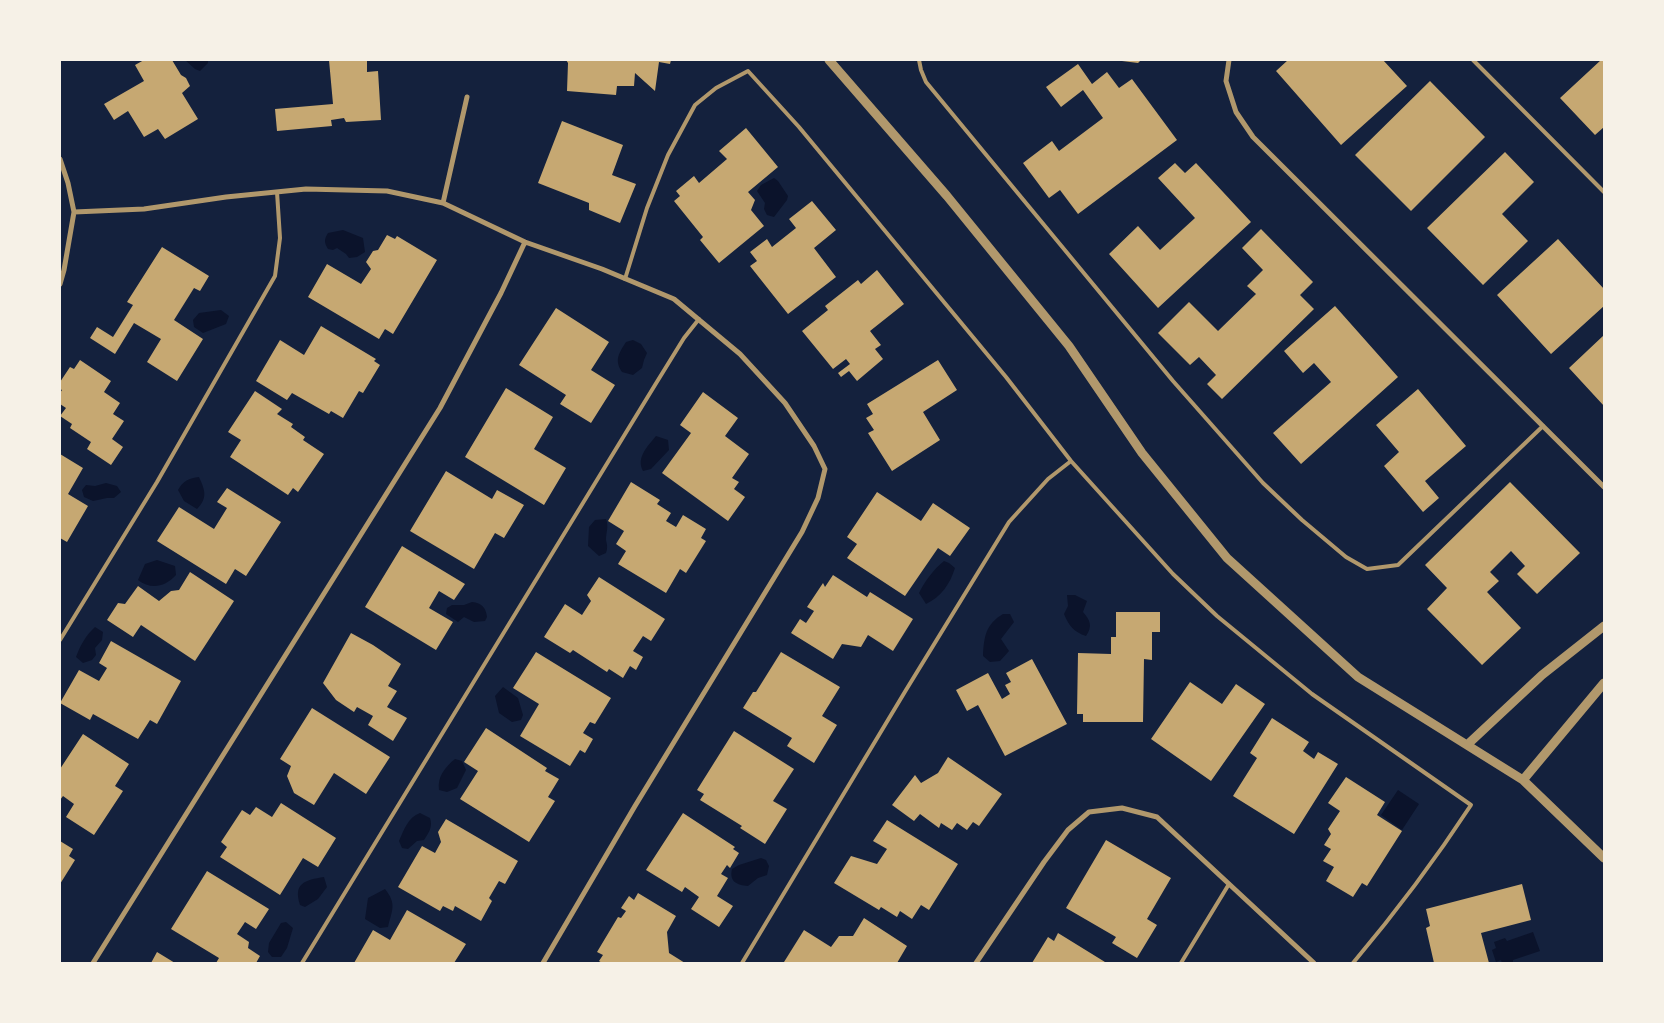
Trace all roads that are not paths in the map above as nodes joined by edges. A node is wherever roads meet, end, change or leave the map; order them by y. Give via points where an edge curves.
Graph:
1 (829, 60) edge
2 (919, 60) edge
3 (1229, 60) edge
4 (1473, 60) edge
5 (467, 97) dead end
6 (60, 159) edge
7 (277, 192) junction
8 (1604, 192) edge
9 (443, 204) junction
10 (74, 212) junction
11 (525, 242) junction
12 (625, 279) junction
13 (60, 284) edge
14 (699, 319) junction
15 (1543, 426) junction
16 (1071, 461) junction
17 (1604, 487) edge
18 (1604, 626) edge
19 (60, 640) edge
20 (1604, 683) edge
21 (1467, 745) junction
22 (1523, 780) junction
23 (1604, 858) edge
24 (1229, 884) junction
25 (93, 963) edge
26 (302, 963) edge
27 (543, 963) edge
28 (742, 963) edge
29 (976, 963) edge
30 (1181, 963) edge
31 (1314, 963) edge
32 (1353, 963) edge

1 - 21 street via 947,196 1069,346 1142,453 1227,558 1358,677
2 - 15 lane via 926,82 1173,381 1263,483 1346,557 1367,569 1398,565
3 - 15 street via 1226,81 1236,112 1253,137
4 - 8 lane
5 - 9 street
6 - 10 street
7 - 9 street via 306,189 387,191
7 - 10 street via 144,209
7 - 19 lane via 280,238 275,276 157,482
9 - 11 street
10 - 13 street
11 - 12 street
11 - 25 street via 440,408
12 - 14 street via 674,299
12 - 16 lane via 668,154 695,105 716,88 748,71 799,126
14 - 26 lane via 684,338
14 - 27 street via 740,354 785,403 814,446 825,469 818,498 802,532
15 - 17 street
16 - 28 lane via 1048,479 1009,522
16 - 32 lane via 1173,574 1217,616 1312,694 1471,805 1401,905
18 - 21 street via 1542,675
20 - 22 street
21 - 22 street
22 - 23 street
24 - 29 street via 1157,818 1122,808 1089,812 1068,830 1044,862
24 - 30 lane
24 - 31 street

